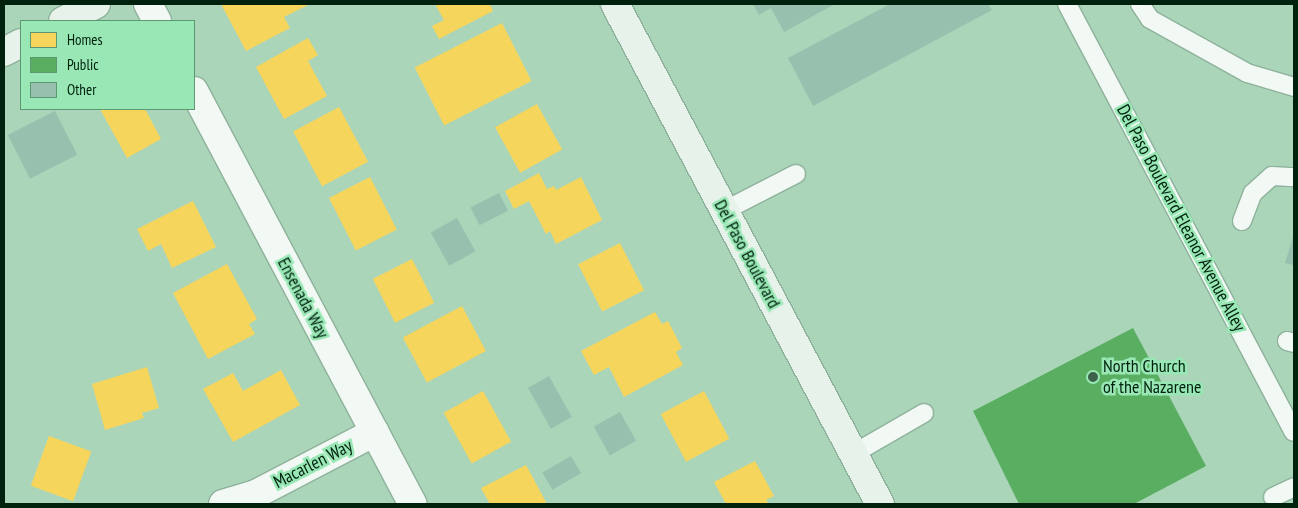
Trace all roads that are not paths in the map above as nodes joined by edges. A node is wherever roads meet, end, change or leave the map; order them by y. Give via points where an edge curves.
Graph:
1 (96, 4) edge
2 (148, 4) edge
3 (615, 4) edge
4 (1067, 4) edge
5 (1140, 4) edge
6 (65, 20) edge
7 (156, 20) edge
8 (20, 44) edge
9 (4, 52) edge
10 (1294, 87) edge
11 (195, 93) edge
12 (796, 174) dead end
13 (1294, 176) edge
14 (724, 211) junction
15 (1242, 221) dead end
16 (924, 413) dead end
17 (375, 432) junction
18 (1294, 432) edge
19 (853, 454) junction
20 (1294, 487) edge
21 (1274, 498) dead end
22 (223, 504) edge
23 (413, 504) edge
24 (880, 504) edge

1 - 6 main road
2 - 7 street
3 - 14 main road, Del Paso Boulevard
4 - 18 lane, Del Paso Boulevard Eleanor Avenue Alley
5 - 10 lane via 1150,19 1247,73
8 - 9 main road
11 - 17 street, Ensenada Way
12 - 14 lane
13 - 15 lane via 1272,176 1253,193
14 - 19 main road, Del Paso Boulevard
16 - 19 lane
17 - 22 street, Macarlen Way via 256,494
17 - 23 street, Ensenada Way
19 - 24 main road, Del Paso Boulevard
20 - 21 lane

